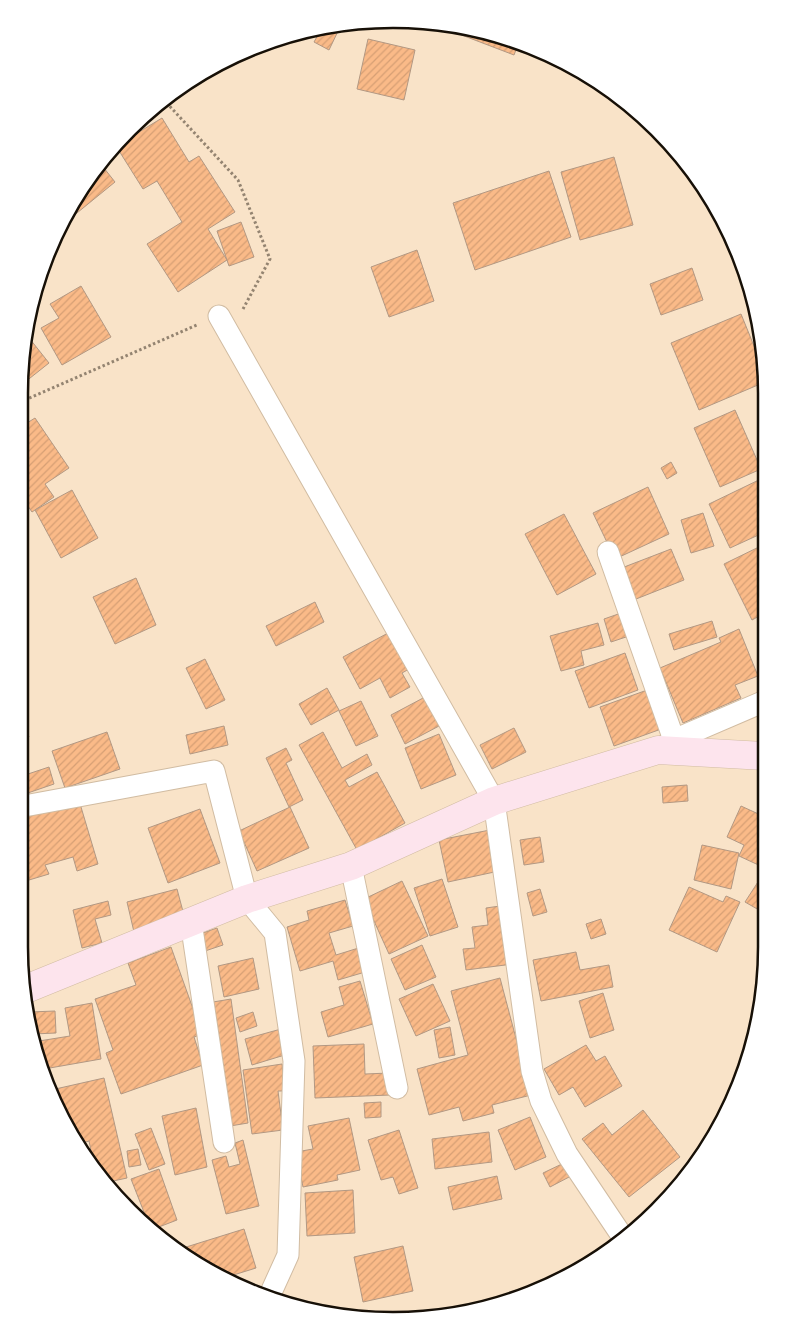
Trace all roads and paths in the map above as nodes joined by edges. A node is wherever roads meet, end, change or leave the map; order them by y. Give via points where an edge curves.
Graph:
1 (168, 105) edge
2 (219, 316) junction
3 (28, 399) edge
4 (608, 552) dead end
5 (758, 704) edge
6 (666, 745) junction
7 (758, 755) edge
8 (494, 801) junction
9 (28, 805) edge
10 (351, 866) junction
11 (247, 900) junction
12 (191, 922) junction
13 (30, 987) edge
14 (397, 1088) dead end
15 (224, 1142) dead end
16 (620, 1233) edge
17 (271, 1292) edge

1 - 2 path via 238,180 270,259 237,319
2 - 3 path
2 - 8 street
4 - 6 street
5 - 6 street
6 - 7 main road
6 - 8 main road
8 - 10 main road
8 - 16 street via 532,1071 566,1154
9 - 11 street via 214,771
10 - 11 main road
10 - 14 street
11 - 12 main road
11 - 17 street via 275,934 294,1061 288,1254
12 - 13 main road
12 - 15 street

